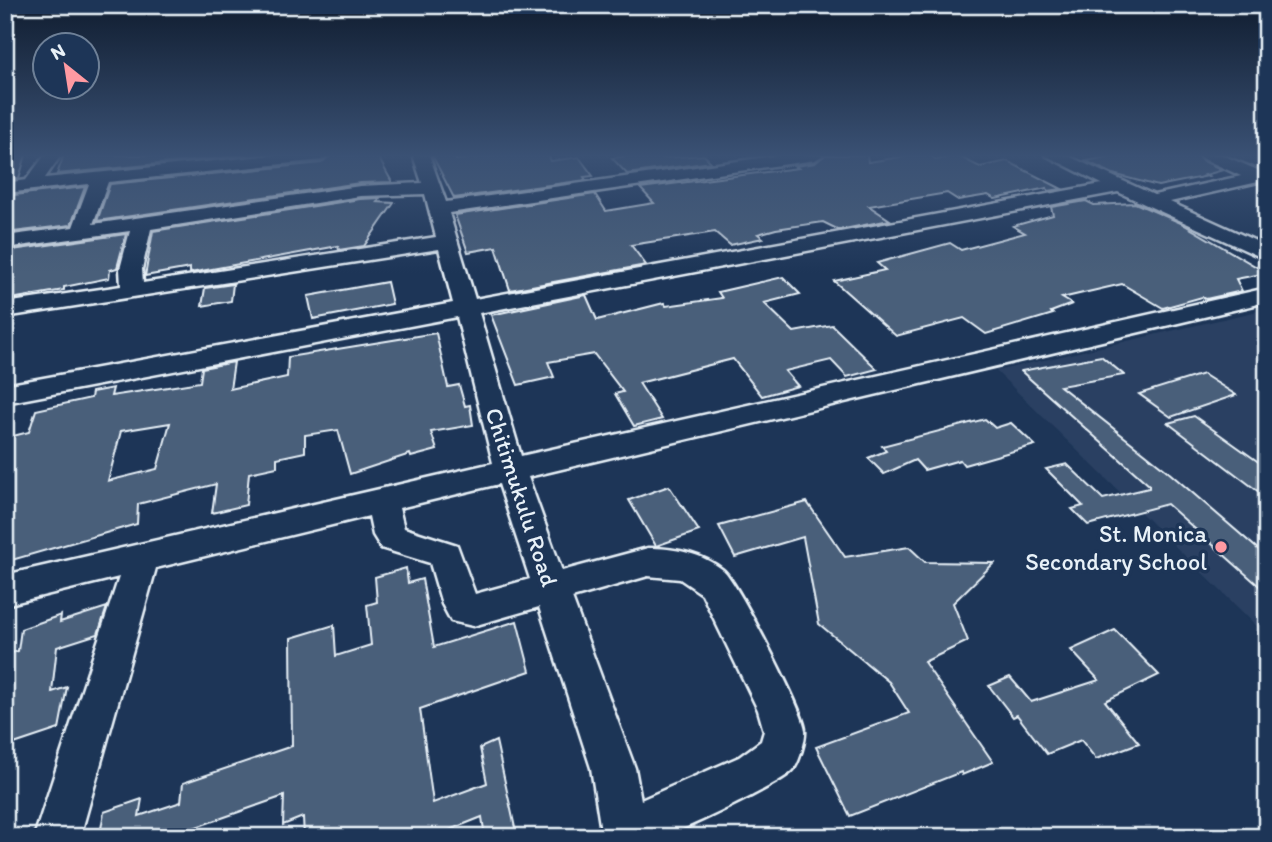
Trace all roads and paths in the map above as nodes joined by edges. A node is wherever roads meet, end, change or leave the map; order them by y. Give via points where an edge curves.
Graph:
1 (95, 194) edge
2 (339, 194) edge
3 (396, 194) edge
4 (435, 194) edge
5 (469, 194) edge
6 (1076, 194) edge
7 (1138, 194) edge
8 (1182, 194) edge
9 (436, 198) junction
10 (1152, 201) junction
11 (142, 225) junction
12 (81, 231) junction
13 (5, 242) edge
14 (446, 242) junction
15 (1267, 254) edge
16 (132, 292) junction
17 (1267, 295) edge
18 (465, 308) junction
19 (5, 310) edge
20 (5, 394) edge
21 (510, 470) junction
22 (381, 500) junction
23 (142, 558) junction
24 (551, 587) junction
25 (5, 590) edge
26 (625, 834) edge
27 (57, 837) edge

1 - 12 street
2 - 11 street
3 - 9 street
4 - 9 street, Chitimukulu Road
5 - 9 street
6 - 18 street
7 - 10 street
8 - 10 street
9 - 14 street, Chitimukulu Road
10 - 15 street
11 - 12 street
11 - 16 street via 131,269
12 - 13 street
14 - 16 street
14 - 18 street, Chitimukulu Road
16 - 19 street
17 - 21 street
18 - 20 street
18 - 21 street, Chitimukulu Road
21 - 22 street
21 - 24 street, Chitimukulu Road
22 - 23 street
22 - 24 street via 393,539 445,555 464,610
23 - 25 street
23 - 27 street
24 - 26 street, Chitimukulu Road via 614,768
24 - 26 street via 648,562 674,561 698,569 714,583 777,705 785,731 778,755 754,772

